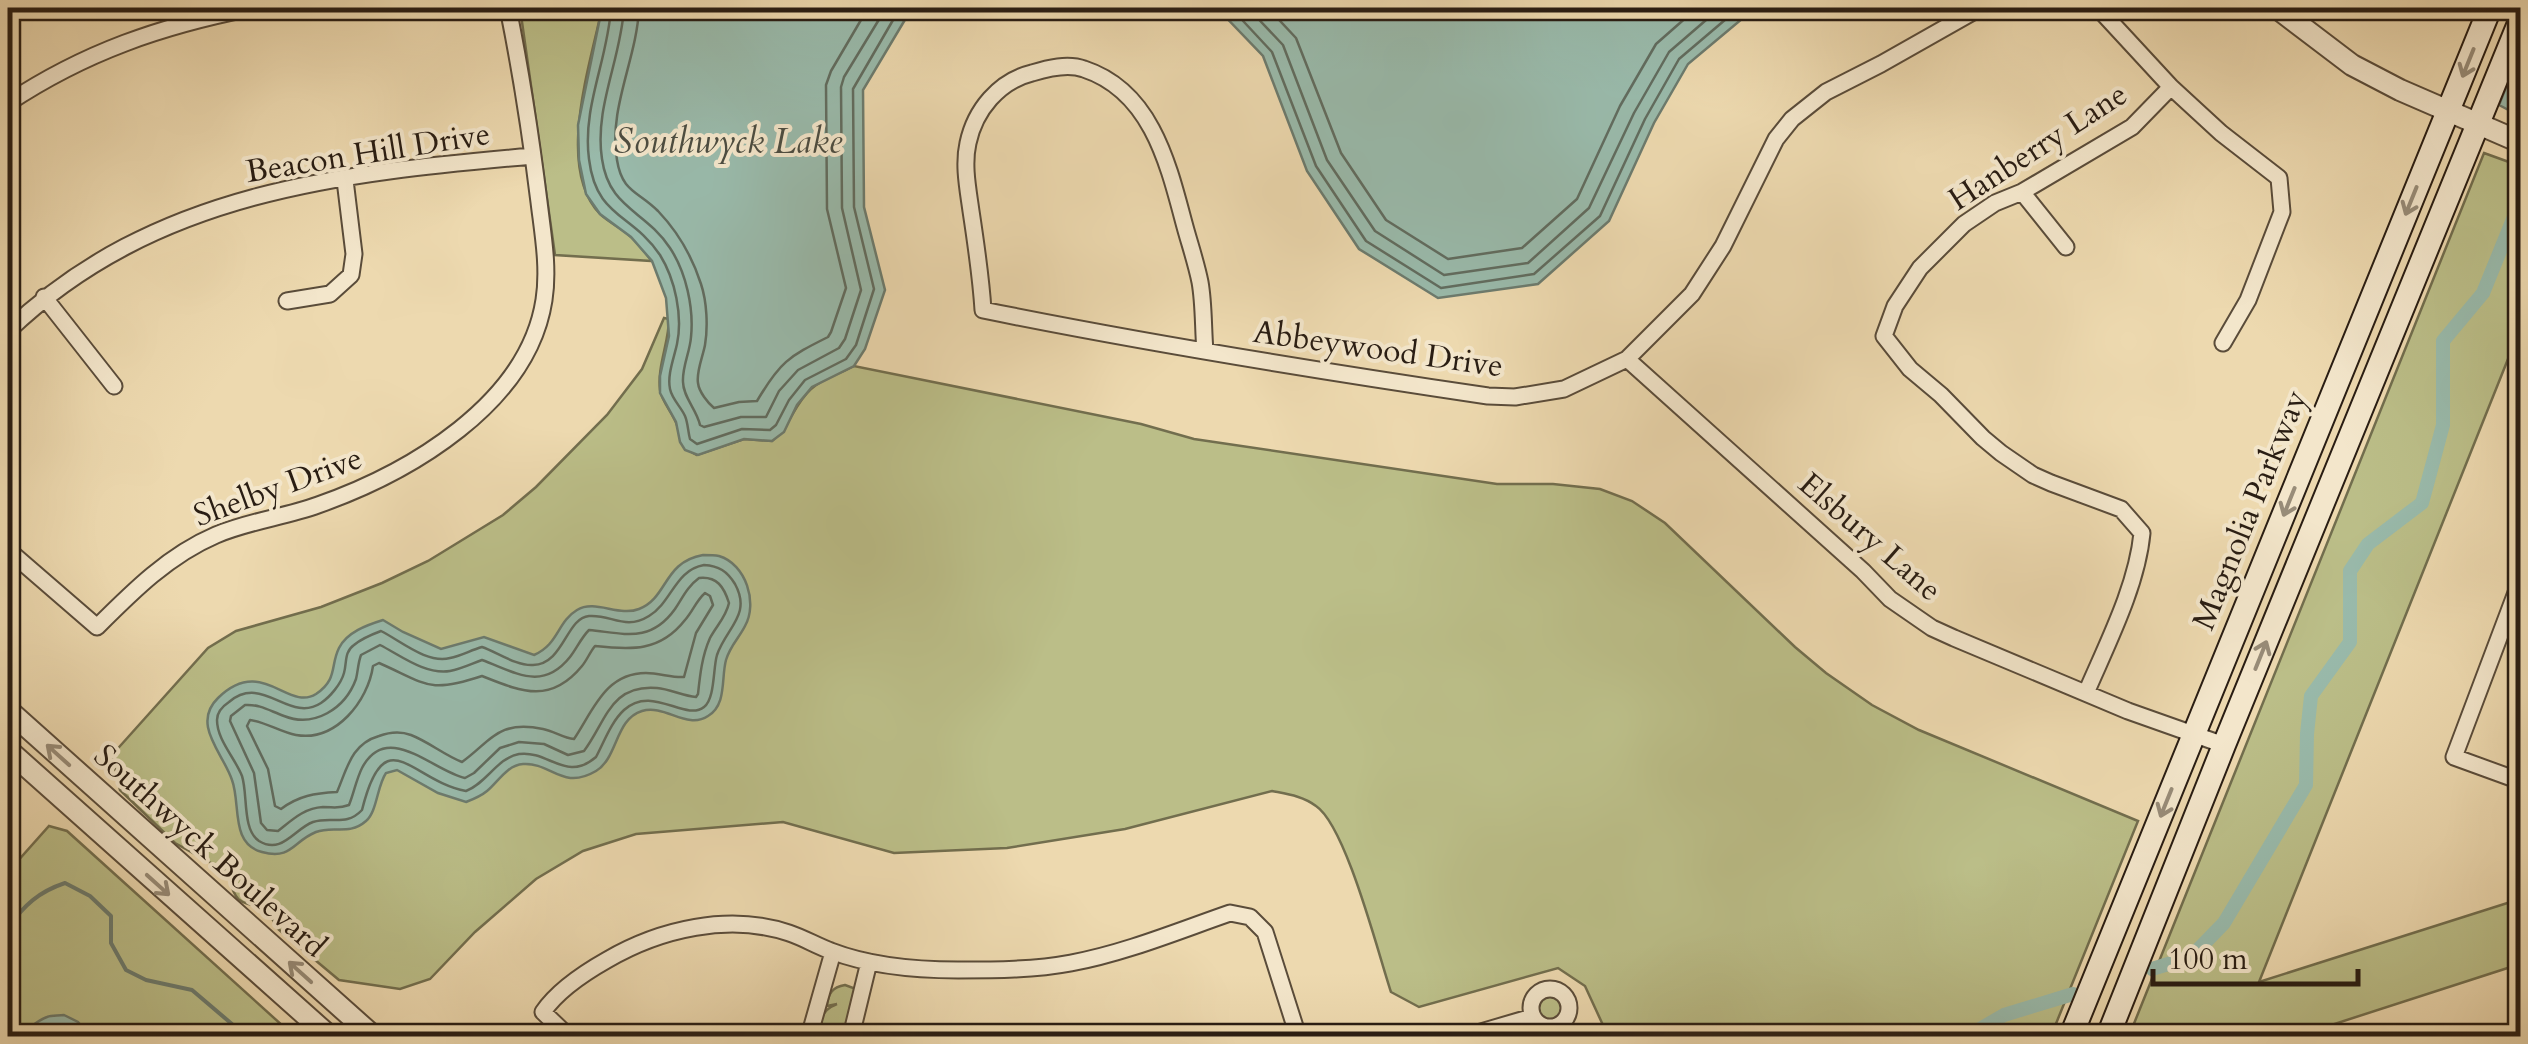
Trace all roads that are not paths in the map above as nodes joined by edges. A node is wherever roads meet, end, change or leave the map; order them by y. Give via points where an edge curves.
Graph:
1 (252, 8) edge
2 (508, 8) edge
3 (1980, 8) edge
4 (2098, 8) edge
5 (2277, 8) edge
6 (2490, 8) edge
7 (2520, 21) edge
8 (2171, 87) junction
9 (8, 103) edge
10 (2448, 111) junction
11 (2478, 124) junction
12 (2517, 140) edge
13 (534, 156) junction
14 (345, 180) junction
15 (2022, 192) junction
16 (2066, 247) dead end
17 (44, 297) junction
18 (287, 301) dead end
19 (8, 331) edge
20 (2358, 331) junction
21 (2389, 342) junction
22 (2223, 343) dead end
23 (1205, 351) junction
24 (1627, 358) junction
25 (114, 386) dead end
26 (2274, 537) junction
27 (2305, 548) junction
28 (8, 550) edge
29 (2520, 582) edge
30 (2086, 694) junction
31 (8, 710) edge
32 (2194, 734) junction
33 (2224, 745) junction
34 (8, 750) edge
35 (2520, 781) edge
36 (148, 836) junction
37 (128, 858) junction
38 (833, 952) junction
39 (869, 962) junction
40 (1532, 1017) dead end
41 (329, 1036) edge
42 (373, 1036) edge
43 (568, 1036) edge
44 (814, 1036) edge
45 (851, 1036) edge
46 (1298, 1036) edge
47 (1466, 1036) edge
48 (2070, 1036) edge
49 (2108, 1036) edge

1 - 9 street via 138,36
2 - 13 street, Shelby Drive
3 - 24 street, Abbeywood Drive via 1826,92 1792,119 1692,294
4 - 8 street
5 - 10 street via 2352,66
6 -> 10 main road, Magnolia Parkway
7 - 11 main road, Magnolia Parkway
8 - 15 street, Hanberry Lane via 2132,127
8 - 22 street via 2279,178 2282,212 2248,300
10 - 11 street
10 -> 20 main road, Magnolia Parkway
11 - 12 street
11 - 21 main road, Magnolia Parkway
13 - 14 street, Beacon Hill Drive
13 - 28 street, Shelby Drive via 546,254 544,301 531,347 497,394 449,436 382,478 191,548 145,580 98,627
14 - 17 street, Beacon Hill Drive via 200,213 130,244
14 - 18 street via 351,275 330,294
15 - 16 street
15 - 30 street, Hanberry Lane via 1964,224 1938,249 1895,306 1884,336 2001,453 2051,483 2121,510 2142,532
17 - 19 street, Beacon Hill Drive
17 - 25 street
20 - 21 main road
20 -> 26 main road, Magnolia Parkway
21 - 27 main road, Magnolia Parkway
23 - 23 street, Abbeywood Drive via 1200,283 1173,184 1136,104 1082,68 1064,66 1006,84 974,121 967,145 983,310
23 - 24 street, Abbeywood Drive via 1516,397 1564,389
24 - 30 street, Elsbury Lane via 1890,599 1944,633
26 - 27 main road
26 - 32 main road, Magnolia Parkway
33 -> 27 main road, Magnolia Parkway
29 - 35 street via 2454,757
30 - 32 street, Elsbury Lane
36 -> 31 street, Southwyck Boulevard
32 - 33 street, Elsbury Lane
32 -> 48 main road, Magnolia Parkway
33 - 49 main road, Magnolia Parkway
34 - 37 street, Southwyck Boulevard
36 - 37 street
42 -> 36 street, Southwyck Boulevard
37 -> 41 street, Southwyck Boulevard
38 - 39 street
38 - 43 street via 789,933 728,925 644,942 558,994 543,1012
38 - 44 street
39 - 45 street
39 - 46 street via 934,970 1047,967 1230,913 1250,917 1264,932
40 - 47 street

